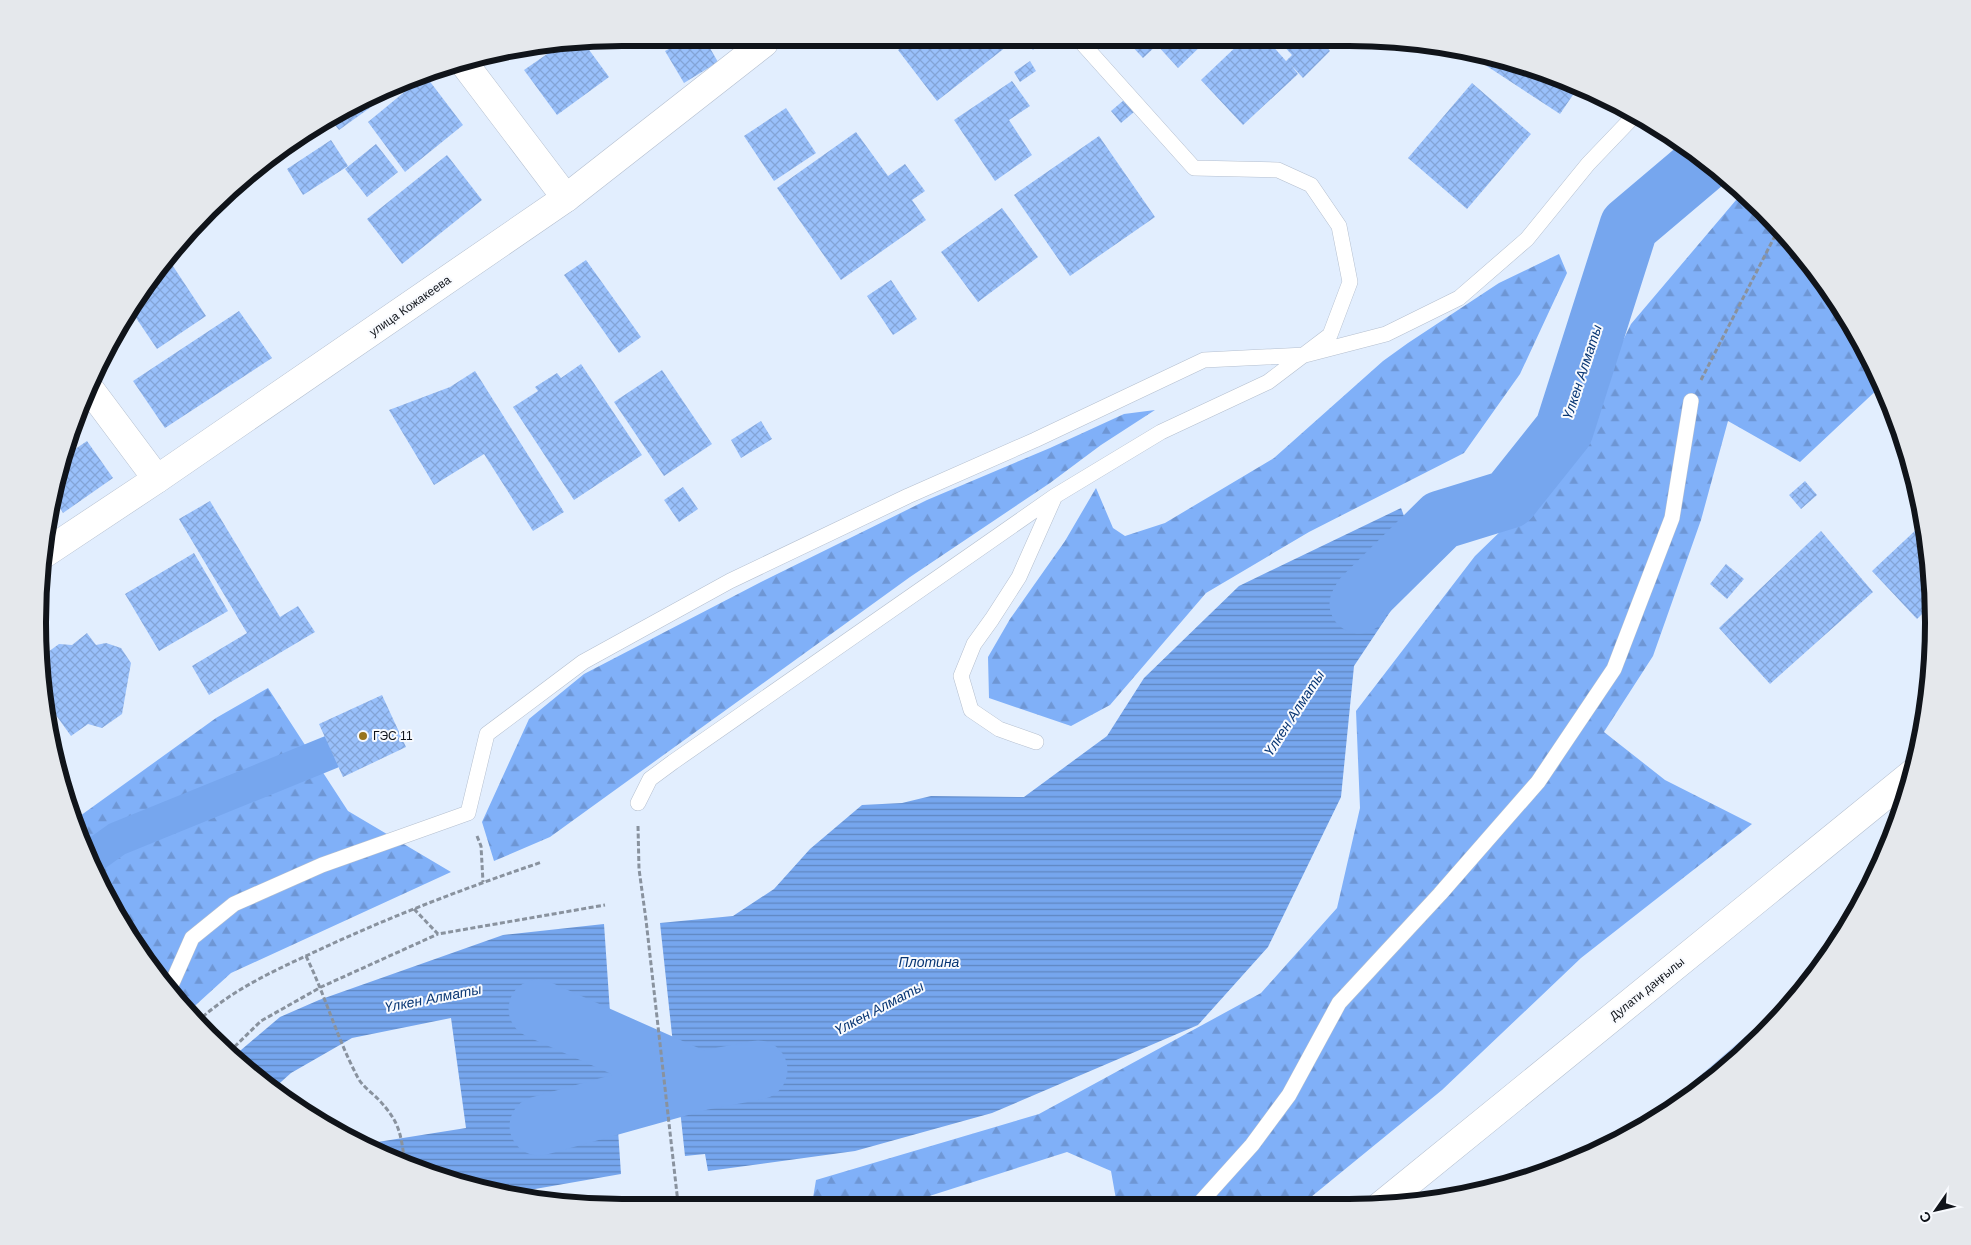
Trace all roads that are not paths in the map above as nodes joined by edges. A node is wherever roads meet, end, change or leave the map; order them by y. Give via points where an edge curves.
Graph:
1 (759, 46) edge
2 (1086, 46) edge
3 (467, 68) edge
4 (1630, 120) edge
5 (566, 198) junction
6 (1305, 355) junction
7 (94, 394) edge
8 (1691, 401) road end
9 (158, 479) junction
10 (1055, 496) junction
11 (51, 550) edge
12 (1036, 742) dead end
13 (1902, 782) edge
14 (638, 803) road end
15 (173, 982) edge
16 (1390, 1198) edge
17 (1203, 1199) edge

1 - 5 street, улица Кожакеева
2 - 6 lane via 1194,168 1278,170 1311,185 1338,226 1350,282 1330,335
3 - 5 street
4 - 6 lane via 1588,164 1527,239 1459,298 1386,334
5 - 9 street, улица Кожакеева
6 - 10 lane via 1268,382 1161,432
6 - 15 lane via 1204,360 730,581 583,662 487,734 468,813 322,865 234,904 192,938
7 - 9 street
8 - 17 lane via 1672,518 1614,669 1538,782 1338,1003 1288,1095 1252,1145
9 - 11 street, улица Кожакеева
10 - 12 lane via 1019,576 974,644 961,676 971,710 999,729
10 - 14 lane via 673,762 650,779
13 - 16 street, Дулати даңғылы

